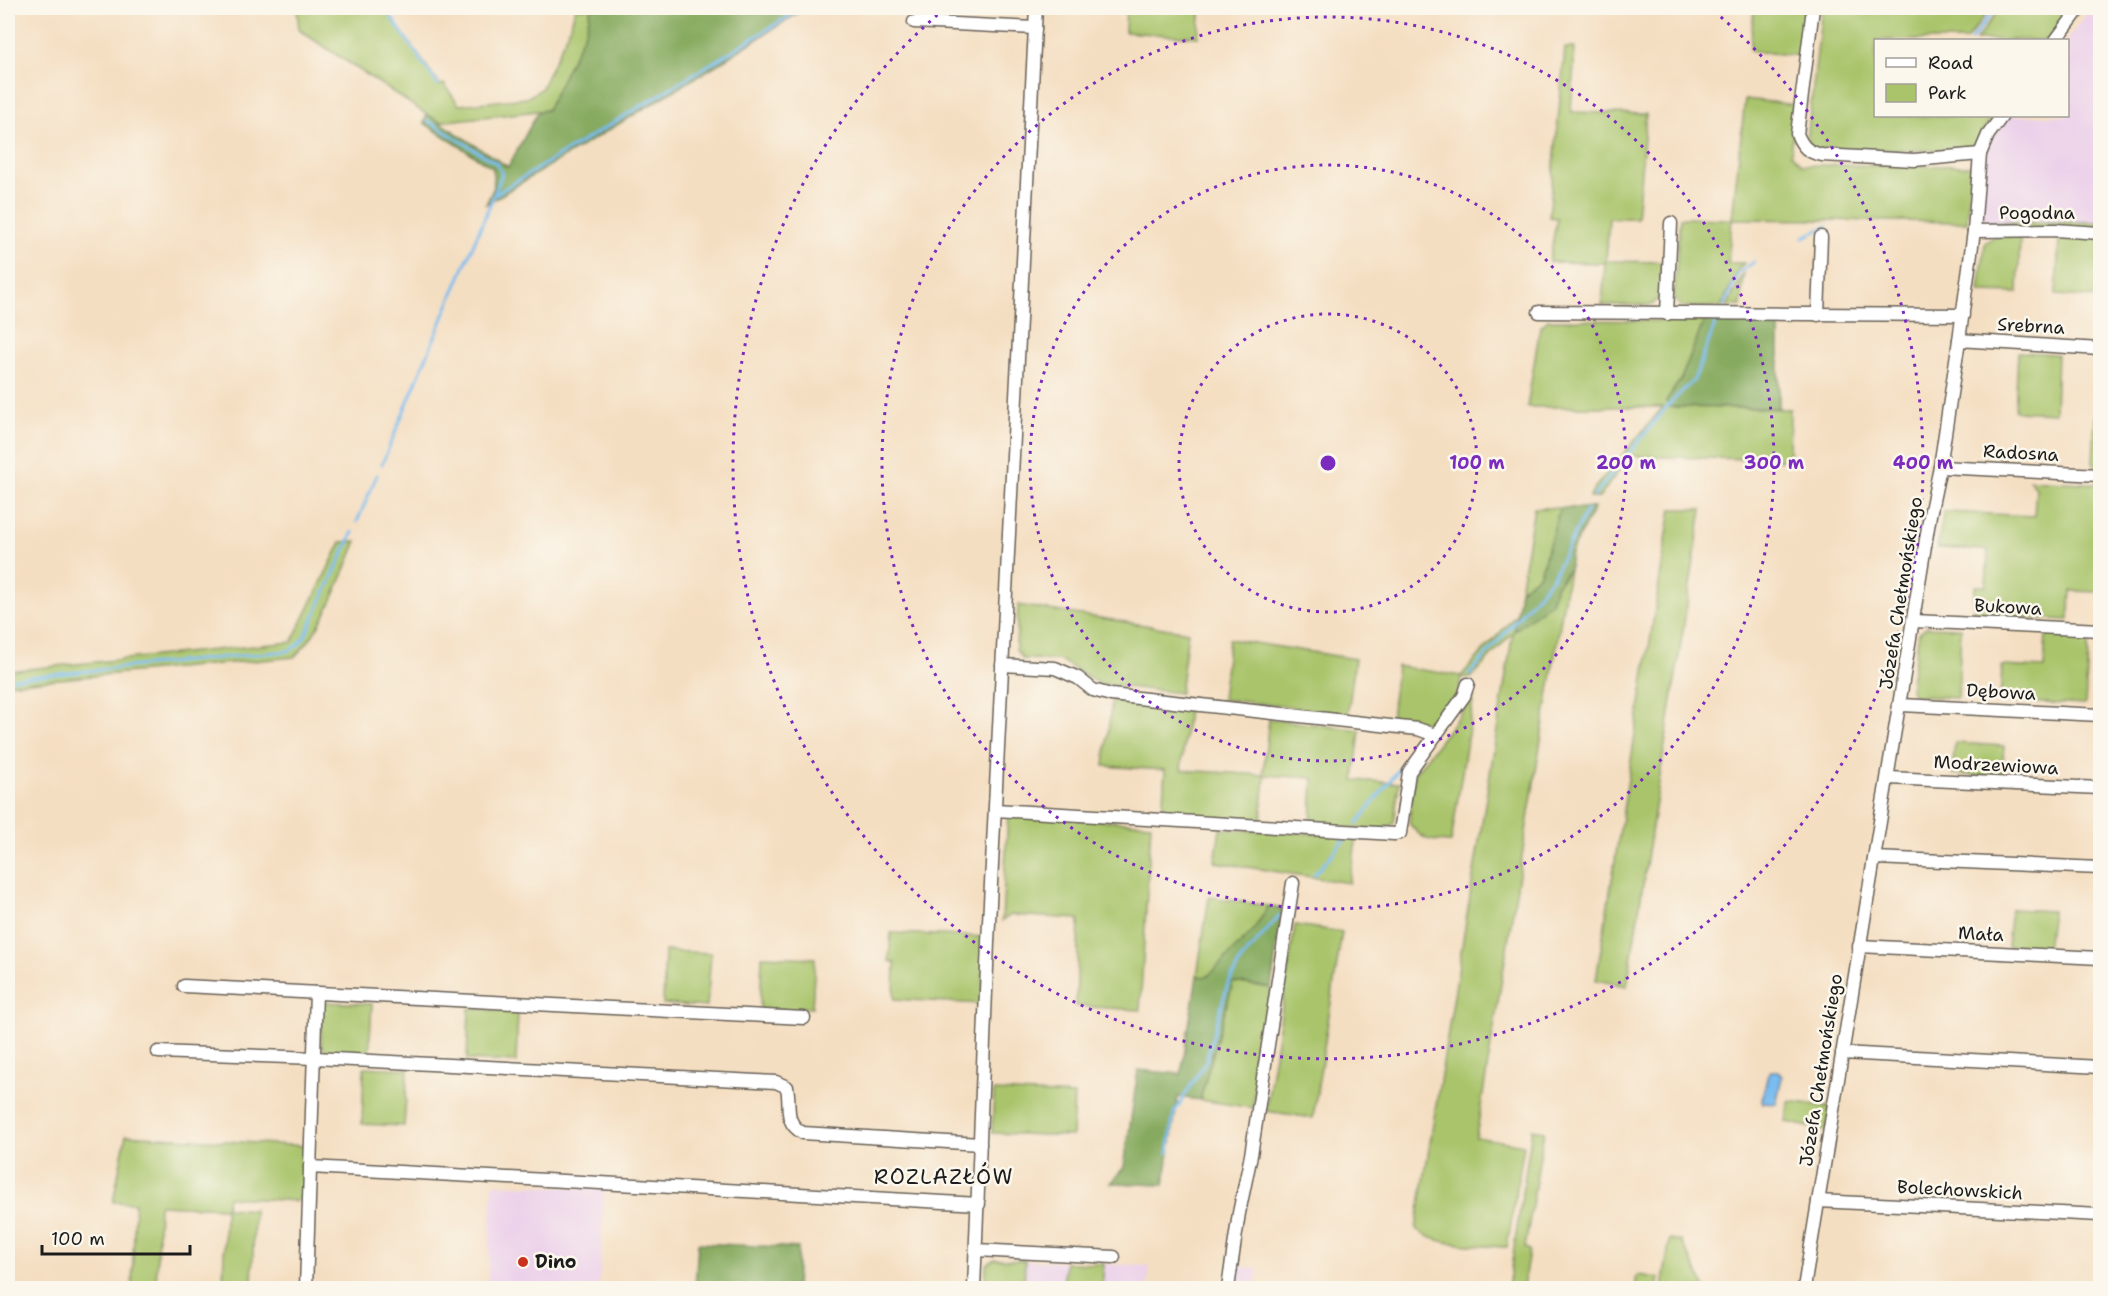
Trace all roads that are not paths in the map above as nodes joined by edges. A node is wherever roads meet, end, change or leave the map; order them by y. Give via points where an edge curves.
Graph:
1 (1036, 8) edge
2 (1813, 8) edge
3 (2080, 8) edge
4 (914, 22) dead end
5 (1035, 28) junction
6 (2057, 39) edge
7 (2001, 117) edge
8 (1980, 154) junction
9 (1671, 223) dead end
10 (1974, 231) junction
11 (2100, 233) edge
12 (1821, 237) dead end
13 (1539, 312) dead end
14 (1666, 314) junction
15 (1818, 315) junction
16 (1963, 315) junction
17 (1959, 340) junction
18 (2100, 349) edge
19 (1940, 467) junction
20 (2100, 475) edge
21 (1914, 621) junction
22 (2100, 630) edge
23 (1002, 665) junction
24 (1468, 684) dead end
25 (1900, 705) junction
26 (2100, 715) edge
27 (1435, 735) junction
28 (1889, 778) junction
29 (2100, 788) edge
30 (995, 810) junction
31 (1875, 858) junction
32 (2100, 868) edge
33 (1293, 884) dead end
34 (1859, 946) junction
35 (2100, 958) edge
36 (184, 986) dead end
37 (316, 993) junction
38 (804, 1018) dead end
39 (158, 1052) dead end
40 (1842, 1053) junction
41 (315, 1058) junction
42 (2100, 1067) edge
43 (980, 1144) junction
44 (310, 1167) junction
45 (1818, 1201) junction
46 (979, 1204) junction
47 (2100, 1215) edge
48 (976, 1250) junction
49 (1114, 1257) dead end
50 (306, 1288) edge
51 (974, 1288) edge
52 (1228, 1288) edge
53 (1804, 1288) edge

1 - 5 street
2 - 8 street via 1797,134 1810,153 1914,160
3 - 6 street
4 - 5 street
5 - 23 street
7 - 8 street
8 - 10 street, Józefa Chełmońskiego
9 - 14 street
10 - 11 street, Pogodna
10 - 16 street, Józefa Chełmońskiego
12 - 15 street
13 - 14 street
14 - 15 street
15 - 16 street
16 - 17 street, Józefa Chełmońskiego
17 - 18 street, Srebrna
17 - 19 street, Józefa Chełmońskiego
19 - 20 street, Radosna
19 - 21 street, Józefa Chełmońskiego
21 - 22 street, Bukowa
21 - 25 street, Józefa Chełmońskiego
23 - 27 street via 1055,668 1093,690 1111,695 1418,729
23 - 30 street
24 - 27 street via 1464,696
25 - 26 street, Dębowa
25 - 28 street, Józefa Chełmońskiego
27 - 30 street via 1409,772 1400,833
28 - 29 street, Modrzewiowa
28 - 31 street, Józefa Chełmońskiego
30 - 43 street
31 - 32 street
31 - 34 street, Józefa Chełmońskiego
33 - 52 street
34 - 35 street, Mała
34 - 40 street, Józefa Chełmońskiego
36 - 37 street
37 - 38 street
37 - 41 street
39 - 41 street
40 - 42 street
40 - 45 street, Józefa Chełmońskiego
41 - 43 street via 776,1082 787,1087 789,1117 794,1128 803,1133
41 - 44 street
43 - 46 street
44 - 46 street
44 - 50 street
45 - 47 street, Bolechowskich
45 - 53 street, Józefa Chełmońskiego
46 - 48 street
48 - 49 street
48 - 51 street

